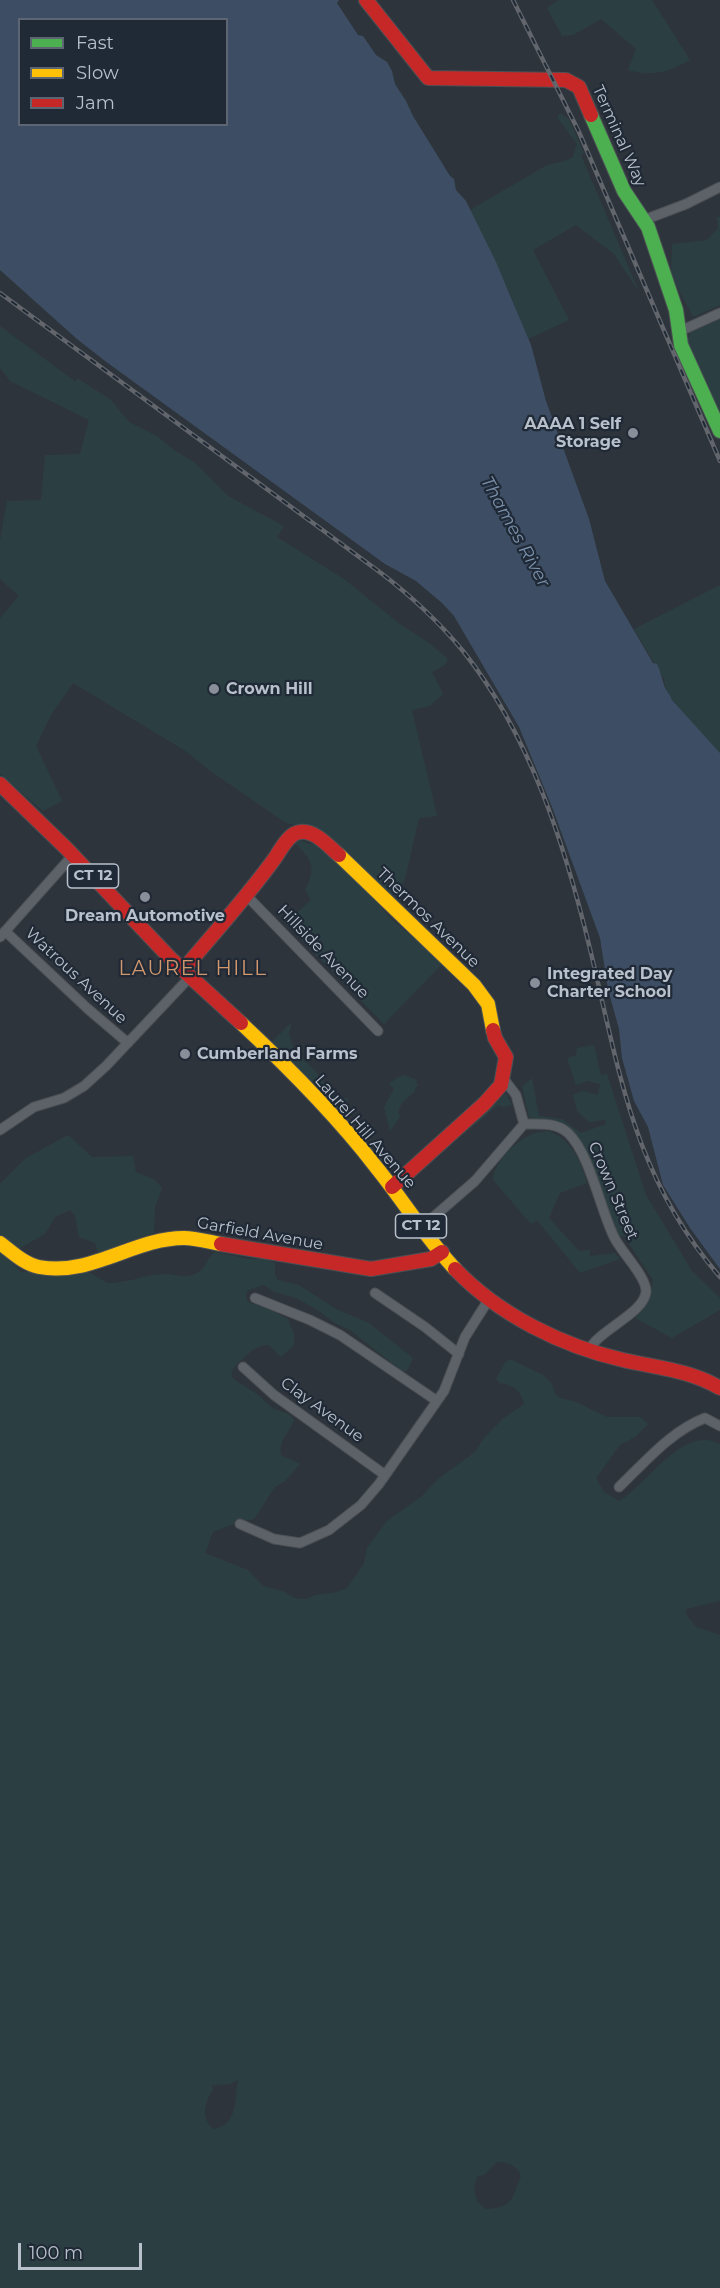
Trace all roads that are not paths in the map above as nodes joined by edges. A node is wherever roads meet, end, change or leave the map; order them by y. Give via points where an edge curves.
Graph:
1 (366, 0) edge
2 (720, 186) edge
3 (644, 220) junction
4 (720, 313) edge
5 (678, 332) junction
6 (720, 431) edge
7 (1, 787) edge
8 (73, 855) junction
9 (246, 895) junction
10 (3, 934) edge
11 (186, 974) junction
12 (378, 1031) dead end
13 (128, 1043) junction
14 (503, 1078) junction
15 (524, 1124) junction
16 (0, 1130) edge
17 (393, 1187) junction
18 (423, 1227) junction
19 (0, 1243) edge
20 (442, 1252) junction
21 (375, 1293) dead end
22 (255, 1298) dead end
23 (489, 1299) junction
24 (589, 1350) junction
25 (459, 1354) junction
26 (243, 1367) dead end
27 (720, 1388) edge
28 (437, 1401) junction
29 (720, 1426) edge
30 (385, 1475) junction
31 (619, 1487) dead end
32 (240, 1524) dead end

1 - 3 main road, Terminal Way via 428,78 566,80 576,84 624,191
2 - 3 street
3 - 5 main road, Terminal Way via 676,310
4 - 5 street
5 - 6 main road, Terminal Way
7 - 8 main road, CT 12
8 - 10 street
8 - 11 main road, CT 12
9 - 11 main road, Thermos Avenue
9 - 12 street, Hillside Avenue
9 - 14 main road, Thermos Avenue via 292,835 306,832 316,836 353,867 480,992 490,1008 496,1042 506,1057
10 - 13 street, Watrous Avenue
11 - 13 street
11 - 17 main road, Laurel Hill Avenue / CT 12 via 278,1060
13 - 16 street via 78,1091 34,1107
14 - 15 street via 516,1095
14 - 17 main road via 496,1092
15 - 18 street via 475,1182
15 - 24 street, Crown Street via 555,1125 570,1136 585,1161 614,1236 645,1285 643,1300 597,1338
17 - 18 main road, Laurel Hill Avenue / CT 12
18 - 20 main road, Laurel Hill Avenue / CT 12
19 - 20 main road, Garfield Avenue via 20,1260 38,1267 86,1265 135,1247 184,1238 371,1269 431,1258
20 - 23 main road, Laurel Hill Avenue / CT 12 via 464,1279
21 - 25 street
22 - 28 street via 334,1332
23 - 24 main road, Laurel Hill Avenue / CT 12 via 530,1324
23 - 25 street
24 - 27 main road, Laurel Hill Avenue / CT 12 via 681,1371 705,1378
25 - 28 street
26 - 30 street, Clay Avenue via 274,1395
28 - 30 street
29 - 31 street via 705,1418 695,1422 665,1443
30 - 32 street via 357,1508 329,1530 304,1542 274,1539

